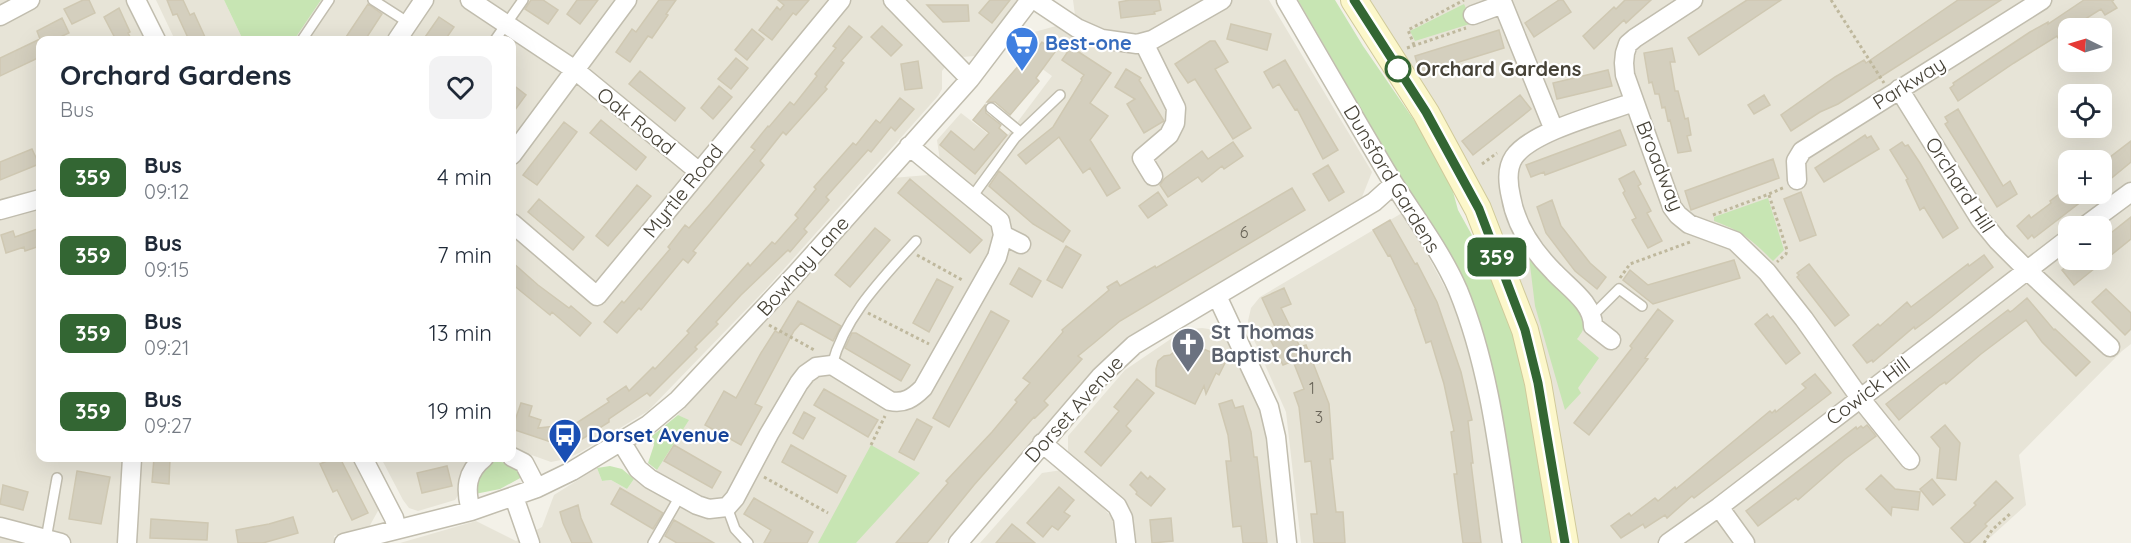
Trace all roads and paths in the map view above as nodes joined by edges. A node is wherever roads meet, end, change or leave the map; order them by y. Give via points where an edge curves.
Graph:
1 (30, 0) edge
2 (136, 0) edge
3 (329, 0) edge
4 (373, 0) edge
5 (424, 0) edge
6 (470, 0) edge
7 (523, 0) edge
8 (627, 0) edge
9 (841, 0) edge
10 (893, 0) edge
11 (1030, 0) edge
12 (1035, 0) edge
13 (1222, 0) edge
14 (1286, 0) edge
15 (1354, 0) edge
16 (1693, 0) edge
17 (1831, 0) edge
18 (2042, 0) edge
19 (1505, 2) edge
20 (1469, 8) edge
21 (0, 16) edge
22 (409, 23) junction
23 (507, 24) junction
24 (154, 36) edge
25 (305, 36) edge
26 (400, 36) edge
27 (498, 36) edge
28 (1144, 43) junction
29 (575, 70) junction
30 (970, 79) junction
31 (1895, 91) junction
32 (1060, 95) dead end
33 (1634, 102) junction
34 (991, 108) dead end
35 (1554, 130) junction
36 (1020, 132) junction
37 (909, 146) junction
38 (516, 150) edge
39 (698, 171) junction
40 (1153, 176) dead end
41 (1797, 180) joint
42 (1394, 184) junction
43 (2131, 192) edge
44 (1769, 195) junction
45 (972, 197) junction
46 (36, 199) edge
47 (0, 210) edge
48 (2099, 216) edge
49 (1684, 221) junction
50 (516, 226) edge
51 (1709, 230) junction
52 (1003, 235) junction
53 (916, 241) dead end
54 (1021, 244) dead end
55 (2058, 247) edge
56 (908, 250) junction
57 (2027, 270) junction
58 (1767, 272) junction
59 (1615, 282) dead end
60 (979, 289) junction
61 (1217, 296) junction
62 (1642, 306) dead end
63 (858, 309) junction
64 (1593, 315) junction
65 (756, 318) junction
66 (1611, 340) dead end
67 (2110, 347) dead end
68 (944, 352) junction
69 (832, 363) junction
70 (1860, 398) junction
71 (893, 401) junction
72 (622, 442) junction
73 (1042, 443) junction
74 (871, 445) dead end
75 (516, 458) edge
76 (1910, 460) dead end
77 (132, 462) edge
78 (365, 462) edge
79 (479, 462) edge
80 (750, 469) junction
81 (57, 478) dead end
82 (537, 488) junction
83 (514, 496) junction
84 (680, 496) junction
85 (727, 507) junction
86 (1719, 507) junction
87 (471, 511) junction
88 (828, 513) dead end
89 (2011, 513) dead end
90 (0, 526) edge
91 (397, 529) junction
92 (365, 540) edge
93 (54, 541) edge
94 (127, 543) edge
95 (344, 543) edge
96 (530, 543) edge
97 (653, 543) edge
98 (748, 543) edge
99 (958, 543) edge
100 (1126, 543) edge
101 (1287, 543) edge
102 (1512, 543) edge
103 (1565, 543) edge
104 (1668, 543) edge
105 (1745, 543) edge
106 (1984, 543) edge

1 - 21 street
2 - 24 street
3 - 25 lane
4 - 22 lane
5 - 22 street
6 - 23 street, Oak Road
7 - 23 lane
8 - 29 street
9 - 39 street, Myrtle Road
10 - 30 street
11 - 30 street, Bowhay Lane
12 - 28 street via 1101,39
13 - 28 street
14 - 42 street, Dunsford Gardens
15 - 103 main road via 1426,112 1479,209 1525,330
16 - 33 street, Broadway via 1628,44 1625,75
17 - 31 path
18 - 31 street, Parkway
19 - 20 street
19 - 35 street
20 - 20 path via 1477,24 1414,45 1408,30
22 - 26 street
23 - 27 lane
23 - 29 street, Oak Road
28 - 40 street via 1176,108 1169,135 1138,150
29 - 38 street
29 - 39 street, Oak Road
30 - 37 street, Bowhay Lane
31 - 41 street, Parkway via 1802,151 1796,161
31 - 57 street, Orchard Hill via 1980,219
32 - 36 lane
33 - 35 street
33 - 49 street, Broadway via 1672,207
34 - 36 lane
35 - 64 street via 1521,150 1510,164 1512,206 1531,245
36 - 45 lane
37 - 45 street
37 - 65 street, Bowhay Lane
39 - 50 street, Myrtle Road via 597,296
41 - 44 path
42 - 61 street, Dorset Avenue via 1374,202
42 - 102 street, Dunsford Gardens via 1457,289 1481,359
43 - 48 street
44 - 49 path via 1708,217
44 - 58 path via 1787,250
45 - 52 street via 1000,221
46 - 47 street
49 - 51 street, Broadway
51 - 58 street, Broadway via 1735,241
51 - 59 path via 1696,239 1630,264
52 - 54 street
52 - 60 street via 997,257
53 - 56 lane
55 - 57 street, Cowick Hill
56 - 60 path
56 - 63 lane
57 - 67 street, Orchard Hill
57 - 70 street, Cowick Hill
58 - 70 street, Broadway
60 - 68 street
61 - 73 street, Dorset Avenue via 1120,357
61 - 101 street via 1269,406
62 - 64 lane via 1619,289
63 - 68 path
63 - 69 lane via 839,341
64 - 66 street via 1593,326
65 - 69 path
65 - 72 street, Bowhay Lane via 678,400
68 - 71 street via 915,396 900,403
69 - 71 street
69 - 80 street via 806,374
70 - 76 street, Broadway
70 - 86 street, Cowick Hill
71 - 74 path
72 - 82 street, Bowhay Lane
72 - 84 street via 638,469
73 - 99 street, Dorset Avenue
73 - 100 street via 1116,506 1123,518
75 - 82 street via 524,463
77 - 94 street
78 - 91 street
79 - 87 street via 468,479
80 - 85 street
80 - 88 path
81 - 93 lane
82 - 83 street, Bowhay Lane
83 - 87 street, Bowhay Lane
83 - 96 street
84 - 85 street via 709,509
84 - 97 lane
85 - 98 lane via 735,529
86 - 104 street, Cowick Hill
86 - 105 street
87 - 91 street, Bowhay Lane
89 - 106 path
90 - 93 street
91 - 92 street, Bowhay Lane
92 - 95 street, Bowhay Lane

